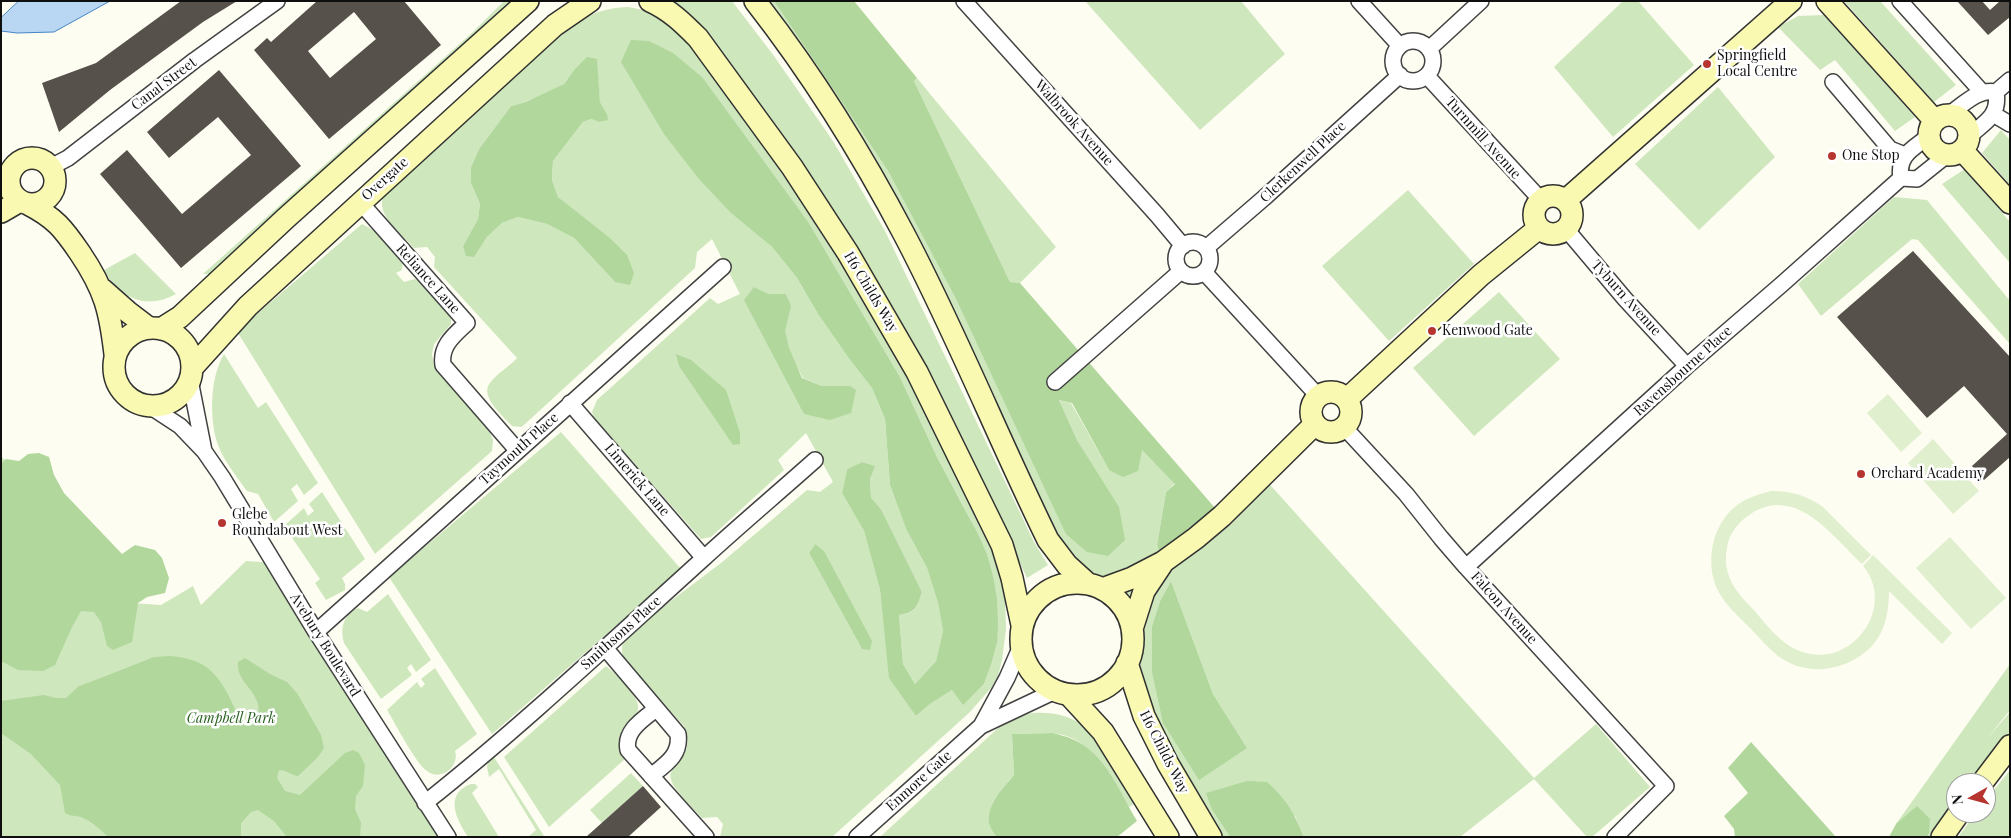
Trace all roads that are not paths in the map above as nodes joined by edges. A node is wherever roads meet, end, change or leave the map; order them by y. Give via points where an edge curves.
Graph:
1 (277, 1) edge
2 (528, 1) edge
3 (590, 1) edge
4 (650, 1) edge
5 (755, 1) edge
6 (964, 1) edge
7 (1359, 1) edge
8 (1481, 1) edge
9 (1791, 1) edge
10 (1827, 1) edge
11 (1900, 1) edge
12 (1400, 46) junction
13 (1429, 49) junction
14 (1400, 75) junction
15 (1426, 76) junction
16 (2010, 80) edge
17 (1832, 82) dead end
18 (1989, 92) junction
19 (1993, 114) junction
20 (1937, 124) junction
21 (2010, 124) edge
22 (1959, 147) junction
23 (1905, 155) junction
24 (53, 175) junction
25 (1901, 178) junction
26 (5, 181) edge
27 (1541, 200) junction
28 (1566, 200) junction
29 (360, 202) junction
30 (24, 203) junction
31 (2010, 203) edge
32 (1, 212) edge
33 (64, 228) junction
34 (1539, 228) junction
35 (1566, 229) junction
36 (1182, 246) junction
37 (1206, 248) junction
38 (723, 267) dead end
39 (1181, 271) junction
40 (1204, 272) junction
41 (102, 289) junction
42 (155, 328) junction
43 (115, 354) junction
44 (1687, 366) junction
45 (191, 374) junction
46 (1055, 382) dead end
47 (1318, 396) junction
48 (1347, 399) junction
49 (570, 403) junction
50 (151, 407) junction
51 (1315, 424) junction
52 (1344, 427) junction
53 (517, 450) junction
54 (204, 451) junction
55 (815, 460) dead end
56 (704, 558) junction
57 (1164, 562) junction
58 (1466, 567) junction
59 (1095, 586) junction
60 (1022, 625) junction
61 (1132, 629) junction
62 (316, 632) junction
63 (1021, 646) junction
64 (606, 649) junction
65 (1127, 663) junction
66 (1062, 693) junction
67 (656, 709) junction
68 (981, 726) junction
69 (2010, 746) edge
70 (1990, 773) edge
71 (651, 776) junction
72 (425, 803) junction
73 (1952, 823) edge
74 (1208, 832) edge
75 (448, 837) edge
76 (706, 837) edge
77 (857, 837) edge
78 (1168, 837) edge
79 (1615, 837) edge
80 (1942, 837) edge

1 - 24 street, Canal Street via 68,158
2 - 42 street via 187,310
3 - 29 street, Overgate via 555,25
4 - 60 street, H6 Childs Way via 680,20 698,38 792,167 848,253 917,372 1002,545
5 - 59 street via 806,72 871,174 906,237 1048,540 1066,565
6 - 36 street, Walbrook Avenue
7 - 12 street
8 - 13 street
9 - 28 street
10 - 20 street
11 - 18 street
12 - 13 street via 1418,42
12 - 14 street via 1394,64
13 - 15 street via 1433,63
14 - 15 street via 1416,81
14 - 37 street, Clerkenwell Place
15 - 27 street, Turnmill Avenue
16 - 18 street
17 - 23 street via 1890,149
18 - 19 street via 1998,104
18 - 20 street
19 - 21 street
19 - 22 street
20 - 22 street via 1933,147 1936,151
20 - 22 street via 1960,119 1965,124
20 - 23 street
22 - 25 street via 1917,179
22 - 31 street
23 - 25 street via 1899,167
24 - 26 street via 40,159 25,158 14,166
24 - 30 street via 54,190 43,202
24 - 33 street
25 - 44 street, Ravensbourne Place
26 - 30 street
27 - 28 street via 1556,196
27 - 34 street via 1534,214
28 - 35 street via 1572,212
29 - 45 street, Overgate via 248,306
29 - 53 street, Reliance Lane via 467,323 443,349 443,365
30 - 32 street
30 - 33 street via 45,213
33 - 41 street
34 - 35 street via 1549,234
34 - 48 street via 1481,275
35 - 44 street, Tyburn Avenue
36 - 37 street via 1192,242
36 - 39 street via 1177,255
37 - 40 street via 1210,263
38 - 49 street, Taymouth Place
39 - 40 street via 1192,276
39 - 46 street
40 - 47 street
41 - 42 street via 128,312
41 - 43 street via 112,323
42 - 43 street via 138,330 128,336
42 - 45 street via 174,334 184,343 190,355
43 - 50 street via 114,375 123,394
44 - 58 street, Ravensbourne Place
45 - 50 street via 184,391 175,400
45 - 54 street, Avebury Boulevard
47 - 48 street via 1330,391
47 - 51 street via 1310,412
48 - 52 street via 1351,410
49 - 53 street, Taymouth Place
49 - 56 street, Limerick Lane
50 - 54 street, Avebury Boulevard via 180,426
51 - 52 street via 1326,431
51 - 57 street via 1222,516
52 - 58 street, Falcon Avenue via 1406,494
53 - 62 street, Taymouth Place
54 - 62 street, Avebury Boulevard
55 - 56 street, Smithsons Place
56 - 64 street, Smithsons Place
57 - 59 street via 1132,578
57 - 61 street via 1144,590
58 - 79 street, Falcon Avenue via 1666,786
59 - 60 street via 1070,583 1054,587 1040,596 1028,610
59 - 61 street via 1115,598 1126,612
60 - 63 street
61 - 65 street
62 - 72 street, Avebury Boulevard
63 - 66 street via 1027,665 1038,681
63 - 68 street, Enmore Gate
64 - 67 street
64 - 72 street, Smithsons Place
65 - 66 street via 1117,678 1103,689 1087,694
65 - 74 street, H6 Childs Way via 1144,716
66 - 68 street, Enmore Gate
66 - 78 street via 1103,732
67 - 71 street via 678,734 680,744 669,762
67 - 71 street via 629,734 626,742 628,750
68 - 77 street, Enmore Gate
69 - 70 street
71 - 76 street
72 - 75 street, Avebury Boulevard
73 - 80 street

